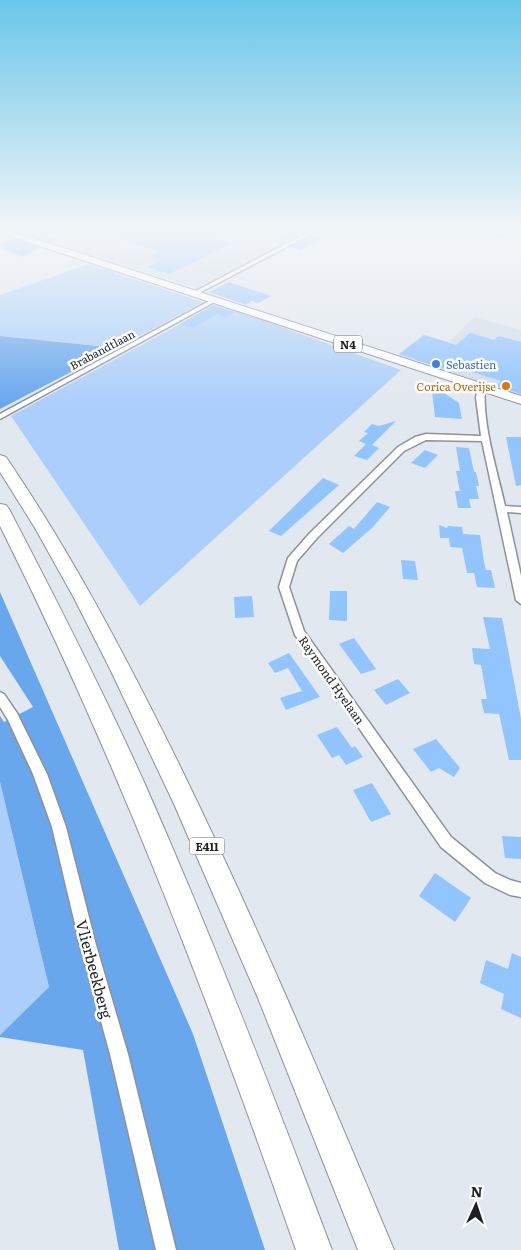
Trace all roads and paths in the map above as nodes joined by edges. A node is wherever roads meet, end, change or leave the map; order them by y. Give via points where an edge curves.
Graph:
1 (174, 287) edge
2 (208, 287) edge
3 (195, 294) junction
4 (215, 300) junction
5 (481, 387) junction
6 (521, 400) edge
7 (0, 417) edge
8 (486, 439) junction
9 (0, 460) edge
10 (0, 509) edge
11 (501, 509) junction
12 (521, 510) edge
13 (521, 600) edge
14 (0, 697) edge
15 (521, 890) edge
16 (166, 1250) edge
17 (314, 1250) edge
18 (376, 1250) edge

1 - 3 main road, N4
2 - 3 street
3 - 4 main road, N4
4 - 5 main road, N4
4 - 7 street, Brabandtlaan
5 - 6 main road, N4
5 - 8 street
8 - 11 street
8 - 15 street, Raymond Hyelaan via 426,437 401,448 297,554 284,587 299,632 446,842 476,869
9 - 18 highway, E411 via 71,574 200,831 296,1052
10 - 17 highway via 92,693 162,849 254,1082
11 - 12 street
11 - 13 street
14 - 16 street, Vlierbeekberg via 40,774 59,827 119,1054

